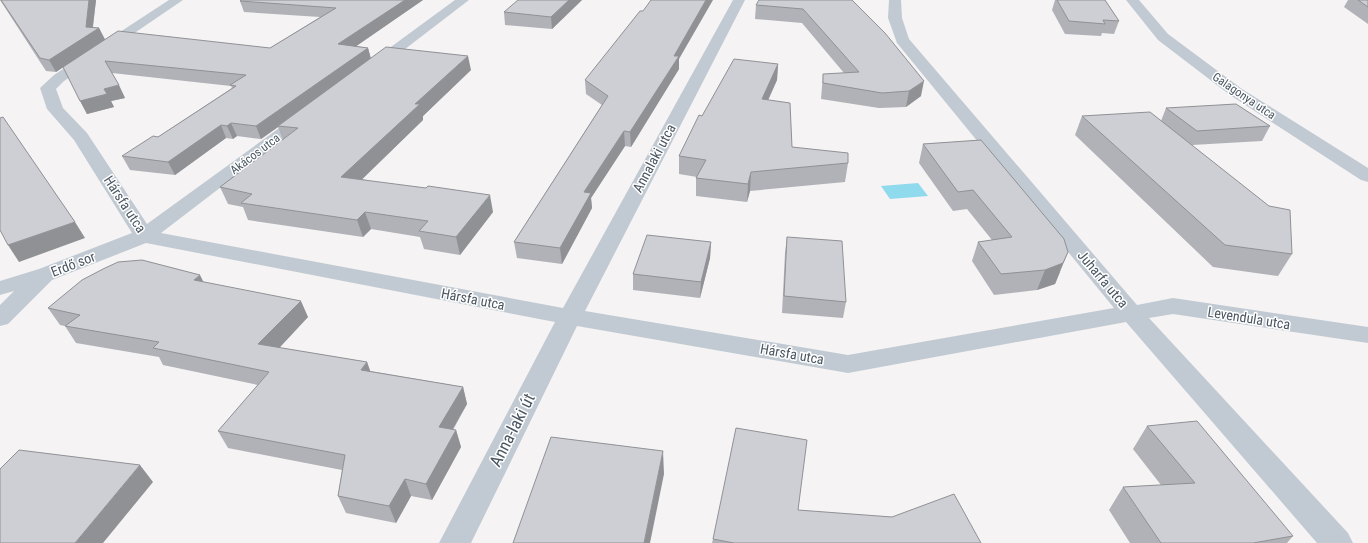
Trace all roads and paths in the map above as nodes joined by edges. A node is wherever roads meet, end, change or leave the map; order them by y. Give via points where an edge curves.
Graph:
1 (177, 0) edge
2 (463, 0) edge
3 (739, 0) edge
4 (894, 0) edge
5 (1132, 0) edge
6 (361, 76) edge
7 (316, 109) edge
8 (1368, 176) edge
9 (144, 236) junction
10 (47, 274) junction
11 (0, 288) edge
12 (1131, 313) junction
13 (570, 317) junction
14 (0, 318) edge
15 (1368, 335) edge
16 (455, 543) edge
17 (1337, 543) edge

1 - 9 street, Hársfa utca via 59,78 48,88 55,109 81,137
2 - 6 street
3 - 13 street, Annalaki utca
4 - 12 street, Juharfa utca via 895,18 902,40
5 - 8 street, Galagonya utca via 1163,37 1236,92
7 - 9 street, Akácos utca
9 - 10 street, Erdő sor
9 - 13 street, Hársfa utca
10 - 11 street, Erdő sor
10 - 14 street
12 - 13 street, Hársfa utca via 848,364
12 - 15 street, Levendula utca via 1173,306
12 - 17 street, Juharfa utca
13 - 16 street, Anna-laki út

